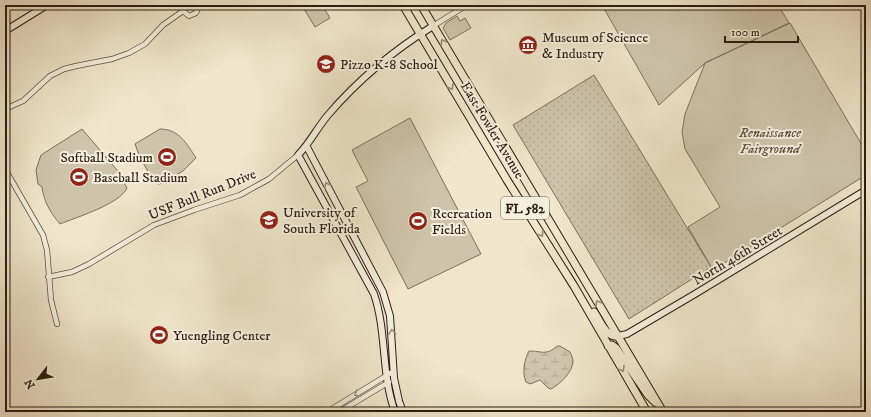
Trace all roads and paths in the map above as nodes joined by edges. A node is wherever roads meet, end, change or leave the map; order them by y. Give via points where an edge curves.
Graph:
1 (47, 5) edge
2 (183, 5) edge
3 (198, 5) edge
4 (403, 5) edge
5 (421, 5) edge
6 (462, 8) dead end
7 (183, 11) junction
8 (433, 26) junction
9 (5, 31) edge
10 (420, 34) junction
11 (5, 109) edge
12 (307, 146) junction
13 (298, 155) junction
14 (5, 169) edge
15 (866, 190) edge
16 (48, 277) junction
17 (574, 286) junction
18 (57, 324) dead end
19 (618, 336) junction
20 (608, 346) junction
21 (394, 371) junction
22 (394, 378) junction
23 (386, 380) junction
24 (662, 409) edge
25 (328, 412) edge
26 (339, 412) edge
27 (395, 412) edge
28 (403, 412) edge
29 (647, 412) edge

1 - 9 street
2 - 7 street
3 - 7 street via 198,11 194,15 187,15
4 - 10 main road, East Fowler Avenue / FL 582
5 - 8 main road, East Fowler Avenue / FL 582
6 - 8 street
7 - 11 street via 145,44 112,58 64,69 50,76 23,101
8 - 10 street, USF Bull Run Drive
19 -> 8 main road, East Fowler Avenue / FL 582
10 - 12 street, USF Bull Run Drive via 377,65 350,91 327,116
10 -> 17 main road, East Fowler Avenue / FL 582
12 - 13 street, USF Bull Run Drive
21 -> 12 street via 390,316 382,292
13 - 16 street, USF Bull Run Drive via 269,179 240,195 154,225 89,264 72,272
13 - 23 street via 374,294 380,315
14 - 16 street via 43,235 47,250
15 - 19 street, North 46th Street via 695,294 627,334
16 - 18 street
17 - 19 main road via 610,335
17 - 20 main road, East Fowler Avenue / FL 582
19 - 24 main road, East Fowler Avenue / FL 582
20 - 24 main road via 616,347 648,395
20 -> 29 main road, East Fowler Avenue / FL 582
21 - 22 street
21 - 23 street
22 - 23 street
22 - 28 street
23 -> 25 street
23 - 26 street
23 - 27 street

